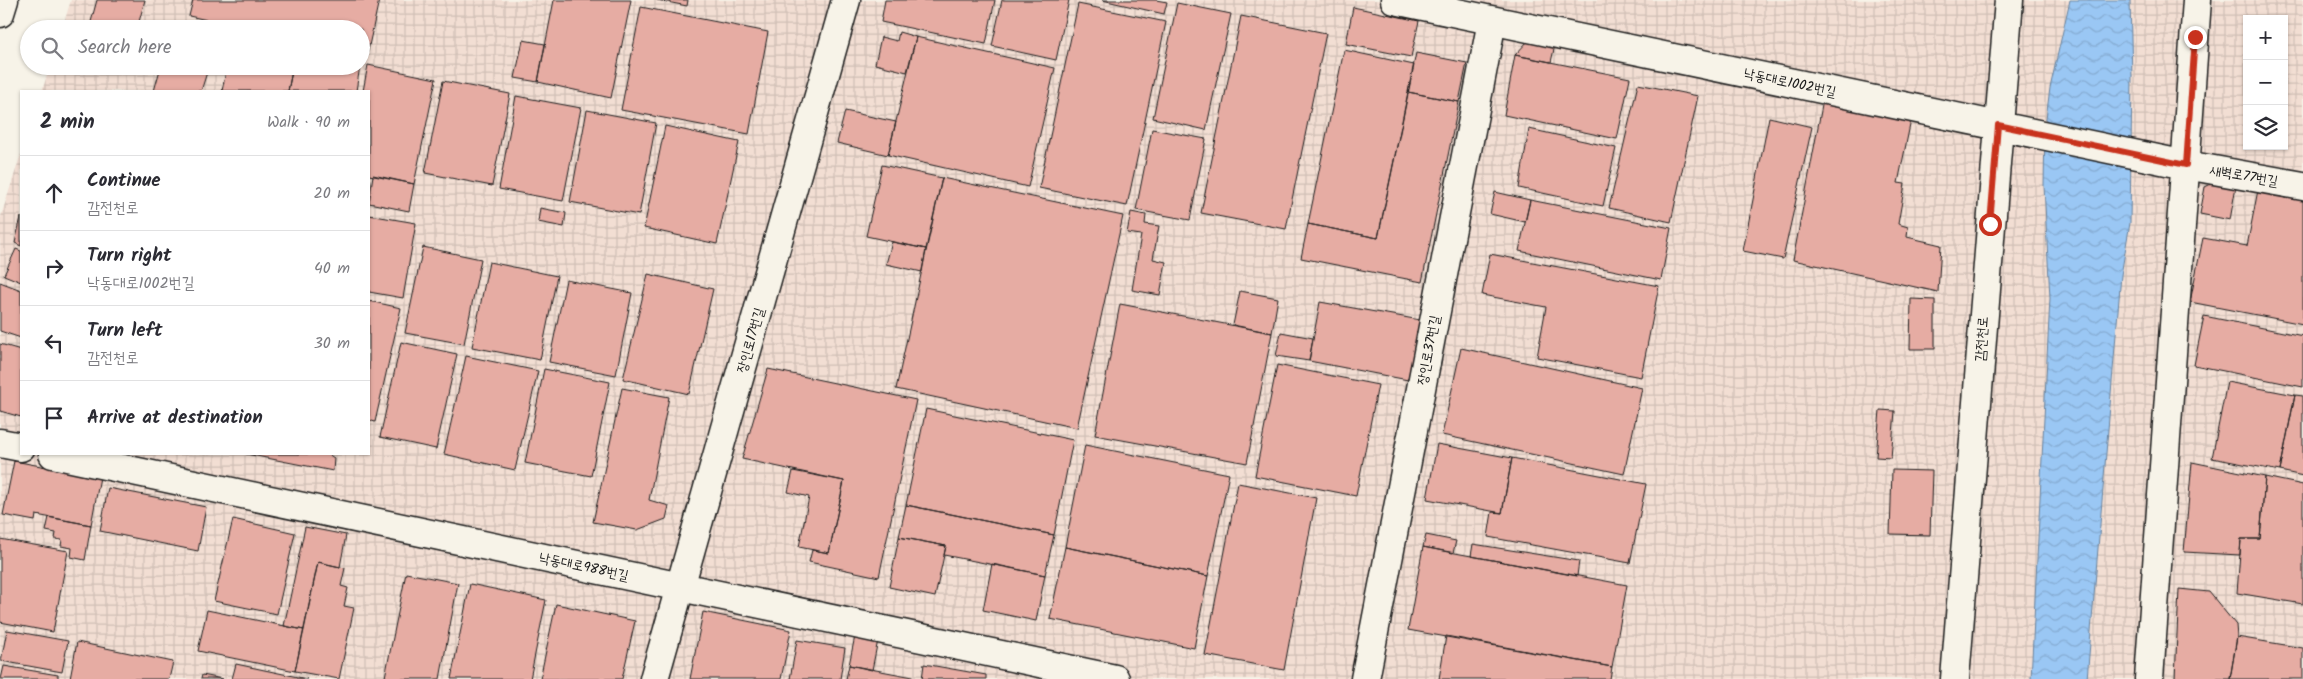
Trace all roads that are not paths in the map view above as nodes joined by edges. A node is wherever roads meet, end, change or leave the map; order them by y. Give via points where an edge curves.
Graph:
1 (4, 0) edge
2 (846, 0) edge
3 (1395, 0) edge
4 (2009, 0) edge
5 (2198, 0) edge
6 (0, 13) edge
7 (1492, 21) junction
8 (2006, 127) junction
9 (2174, 162) junction
10 (2303, 186) edge
11 (0, 443) edge
12 (20, 447) edge
13 (58, 455) edge
14 (680, 587) junction
15 (654, 679) edge
16 (1116, 679) edge
17 (1365, 679) edge
18 (1955, 679) edge
19 (2149, 679) edge

1 - 6 street
2 - 14 street, 장인로17번길
3 - 7 street, 낙동대로1002번길
4 - 8 street, 감전천로
5 - 9 street
7 - 8 street, 낙동대로1002번길
7 - 17 street, 장인로37번길
8 - 9 street, 낙동대로1002번길
8 - 18 street, 감전천로
9 - 10 street, 새벽로77번길
9 - 19 street
11 - 12 street
13 - 14 street, 낙동대로988번길
14 - 15 street, 장인로17번길
14 - 16 street, 낙동대로988번길

